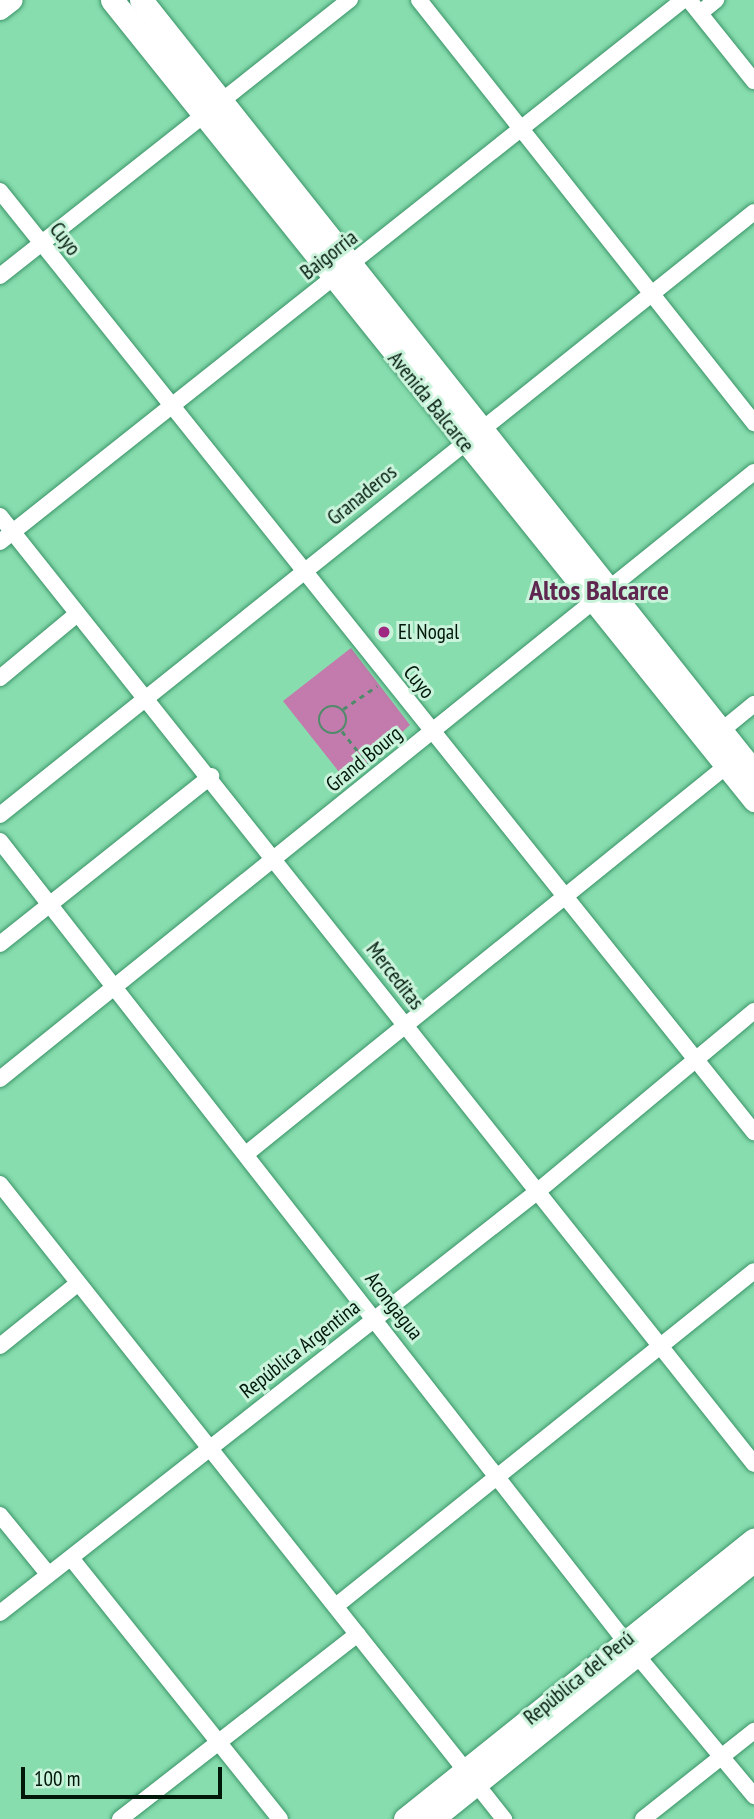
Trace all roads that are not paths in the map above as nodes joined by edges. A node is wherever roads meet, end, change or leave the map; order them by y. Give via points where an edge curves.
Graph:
1 (13, 0) edge
2 (112, 0) edge
3 (141, 0) edge
4 (349, 0) edge
5 (419, 0) edge
6 (683, 0) edge
7 (716, 0) edge
8 (694, 6) edge
9 (0, 10) edge
10 (754, 81) edge
11 (220, 101) junction
12 (204, 119) junction
13 (522, 130) junction
14 (0, 191) edge
15 (754, 212) edge
16 (42, 244) junction
17 (340, 272) junction
18 (0, 276) edge
19 (653, 295) junction
20 (170, 410) junction
21 (754, 423) edge
22 (472, 435) junction
23 (754, 472) edge
24 (0, 516) edge
25 (6, 537) edge
26 (301, 571) junction
27 (597, 596) junction
28 (76, 615) junction
29 (0, 678) edge
30 (144, 696) junction
31 (754, 704) edge
32 (721, 731) junction
33 (431, 732) junction
34 (734, 760) junction
35 (754, 772) edge
36 (211, 776) junction
37 (754, 800) edge
38 (0, 815) edge
39 (0, 841) edge
40 (276, 857) junction
41 (569, 898) junction
42 (50, 905) junction
43 (0, 944) edge
44 (114, 987) junction
45 (754, 1011) edge
46 (407, 1026) junction
47 (695, 1059) junction
48 (0, 1079) edge
49 (754, 1132) edge
50 (246, 1154) junction
51 (0, 1184) edge
52 (538, 1191) junction
53 (754, 1271) edge
54 (76, 1285) junction
55 (376, 1317) junction
56 (0, 1346) edge
57 (661, 1348) junction
58 (208, 1446) junction
59 (754, 1464) edge
60 (498, 1475) junction
61 (0, 1515) edge
62 (754, 1539) edge
63 (71, 1558) junction
64 (754, 1560) edge
65 (49, 1575) junction
66 (337, 1605) junction
67 (0, 1613) edge
68 (358, 1634) junction
69 (630, 1648) junction
70 (754, 1731) edge
71 (220, 1740) junction
72 (723, 1756) junction
73 (470, 1777) junction
74 (754, 1796) edge
75 (120, 1819) edge
76 (280, 1819) edge
77 (405, 1819) edge
78 (432, 1819) edge
79 (503, 1819) edge
80 (643, 1819) edge

1 - 9 street
2 - 12 main road, Avenida Balcarce
3 - 11 main road, Avenida Balcarce
4 - 11 street
5 - 13 street
6 - 13 street, Baigorria
7 - 8 street
8 - 10 street
11 - 12 street
11 - 17 main road, Avenida Balcarce
12 - 16 street
12 - 17 main road, Avenida Balcarce
13 - 17 street, Baigorria
13 - 19 street
14 - 16 street, Cuyo
15 - 19 street, Granaderos
16 - 18 street
16 - 20 street, Cuyo
17 - 20 street, Baigorria
17 - 22 main road, Avenida Balcarce
19 - 21 street
19 - 22 street, Granaderos
20 - 25 street, Baigorria
20 - 26 street, Cuyo
22 - 26 street, Granaderos
22 - 27 main road, Avenida Balcarce
23 - 27 street, Grand Bourg
24 - 25 street, Merceditas
25 - 28 street, Merceditas
26 - 30 street, Granaderos
26 - 33 street, Cuyo
27 - 32 main road, Avenida Balcarce
27 - 33 street, Grand Bourg
27 - 34 main road, Avenida Balcarce
28 - 29 street
28 - 30 street, Merceditas
30 - 36 street, Merceditas
30 - 38 street, Granaderos
31 - 32 street
32 - 34 main road, Avenida Balcarce
33 - 40 street, Grand Bourg
33 - 41 street, Cuyo
34 - 35 main road, Avenida Balcarce
34 - 37 main road, Avenida Balcarce
34 - 41 street
36 - 40 street, Merceditas
36 - 42 street
39 - 42 street, Acongagua
40 - 44 street, Grand Bourg
40 - 46 street, Merceditas
41 - 46 street
41 - 47 street, Cuyo
42 - 43 street
42 - 44 street, Acongagua
44 - 48 street, Grand Bourg
44 - 50 street, Acongagua
45 - 47 street, República Argentina
46 - 50 street
46 - 52 street, Merceditas
47 - 49 street, Cuyo
47 - 52 street, República Argentina
50 - 55 street, Acongagua
51 - 54 street
52 - 55 street, República Argentina
52 - 57 street, Merceditas
53 - 57 street
54 - 56 street
54 - 58 street
55 - 58 street, República Argentina
55 - 60 street, Acongagua
57 - 59 street, Merceditas
57 - 60 street
58 - 63 street, República Argentina
58 - 66 street
60 - 66 street
60 - 69 street, Acongagua
61 - 65 street
62 - 69 main road, República del Perú
63 - 65 street, República Argentina
63 - 71 street
64 - 69 main road, República del Perú
65 - 67 street, República Argentina
66 - 68 street
68 - 71 street
68 - 73 street
69 - 72 street, Acongagua
69 - 73 main road, República del Perú
70 - 72 street
71 - 75 street
71 - 76 street
72 - 74 street, Acongagua
72 - 80 street
73 - 77 main road, República del Perú
73 - 78 main road, República del Perú
73 - 79 street

